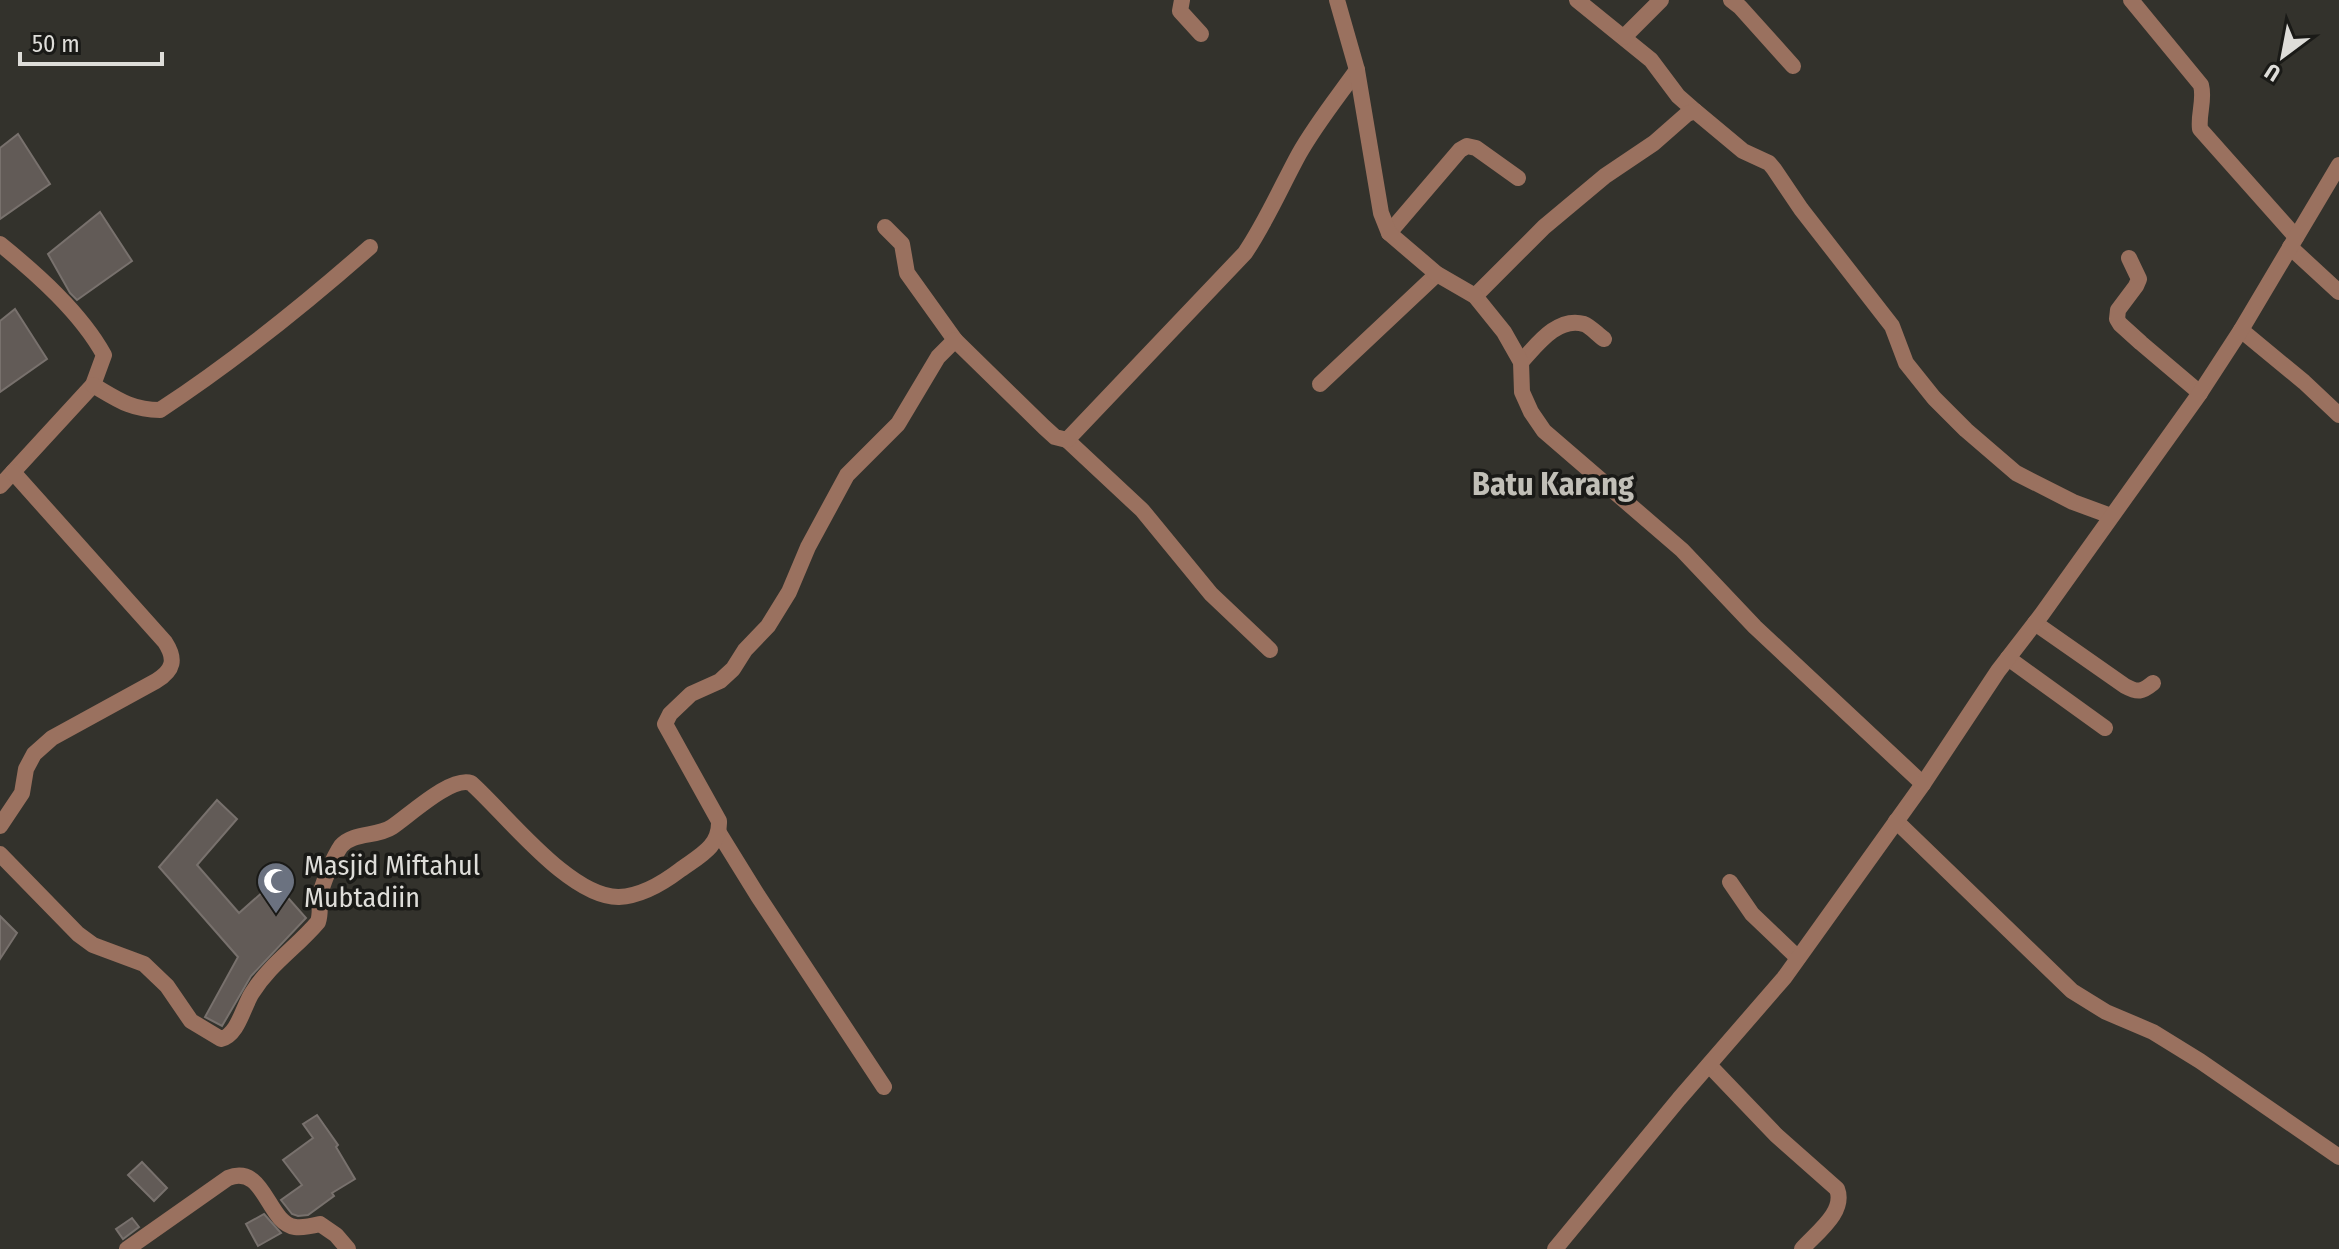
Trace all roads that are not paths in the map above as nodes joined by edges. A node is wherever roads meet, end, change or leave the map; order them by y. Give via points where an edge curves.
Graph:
1 (1182, 0) edge
2 (1337, 0) edge
3 (1577, 0) edge
4 (1661, 0) edge
5 (1731, 0) edge
6 (2131, 0) edge
7 (1201, 34) dead end
8 (1624, 37) junction
9 (1793, 66) dead end
10 (1357, 70) junction
11 (1695, 111) junction
12 (2339, 165) edge
13 (1518, 178) dead end
14 (885, 227) dead end
15 (1389, 233) junction
16 (2293, 242) junction
17 (0, 244) edge
18 (370, 247) dead end
19 (2129, 258) dead end
20 (1437, 274) junction
21 (2339, 292) edge
22 (1475, 296) junction
23 (2241, 330) junction
24 (1604, 339) dead end
25 (955, 340) junction
26 (1521, 362) junction
27 (1320, 384) dead end
28 (93, 385) junction
29 (2200, 393) junction
30 (2339, 415) edge
31 (1067, 440) junction
32 (13, 472) junction
33 (0, 486) edge
34 (2111, 516) junction
35 (2035, 623) junction
36 (1270, 650) dead end
37 (2008, 658) junction
38 (2153, 683) dead end
39 (2105, 728) dead end
40 (1923, 784) junction
41 (1896, 821) junction
42 (0, 826) edge
43 (719, 833) junction
44 (0, 854) edge
45 (1730, 882) dead end
46 (1798, 958) junction
47 (1709, 1065) junction
48 (884, 1087) dead end
49 (2339, 1157) edge
50 (127, 1249) edge
51 (348, 1249) edge
52 (1555, 1249) edge
53 (1802, 1249) edge

1 - 7 street via 1180,11
2 - 10 street
3 - 8 street
4 - 8 street
5 - 9 street
6 - 16 street via 2201,85 2200,129
8 - 11 street
10 - 15 street
10 - 31 street via 1313,130 1245,253
11 - 22 street via 1544,227
11 - 34 street via 1743,151 1769,163 1892,326 1906,363 1966,430 2016,473
12 - 16 street
13 - 15 street via 1467,146
14 - 25 street via 902,244 907,273
15 - 20 street
16 - 21 street
16 - 23 street
17 - 28 street via 96,340 104,355
18 - 28 street via 160,410 128,406
19 - 29 street via 2139,279 2117,319
20 - 22 street
20 - 27 street
22 - 26 street
23 - 29 street
23 - 30 street
24 - 26 street via 1584,324 1564,323
25 - 31 street via 1055,437
25 - 43 street via 938,357 898,424 847,475 768,626 733,669 691,694 665,724 719,821
26 - 40 street via 1522,392 1544,431 1682,550 1755,627
28 - 32 street
29 - 34 street
31 - 36 street via 1142,510 1211,594
32 - 33 street
32 - 42 street via 165,642 172,662 164,676 52,738 34,754 22,793
34 - 35 street
35 - 37 street
35 - 38 street via 2125,686 2137,692
37 - 39 street
37 - 40 street
40 - 41 street
41 - 46 street
41 - 49 street via 2072,991 2177,1046
43 - 44 street via 713,844 666,880 615,897 575,881 471,783 460,781 384,832 342,845 320,893 318,922 271,967 230,1034 221,1039 191,1021 144,964 78,934
43 - 48 street
45 - 46 street via 1752,914
46 - 47 street
47 - 52 street
47 - 53 street via 1837,1189 1837,1210
50 - 51 street via 238,1174 258,1187 282,1221 293,1227 320,1224

